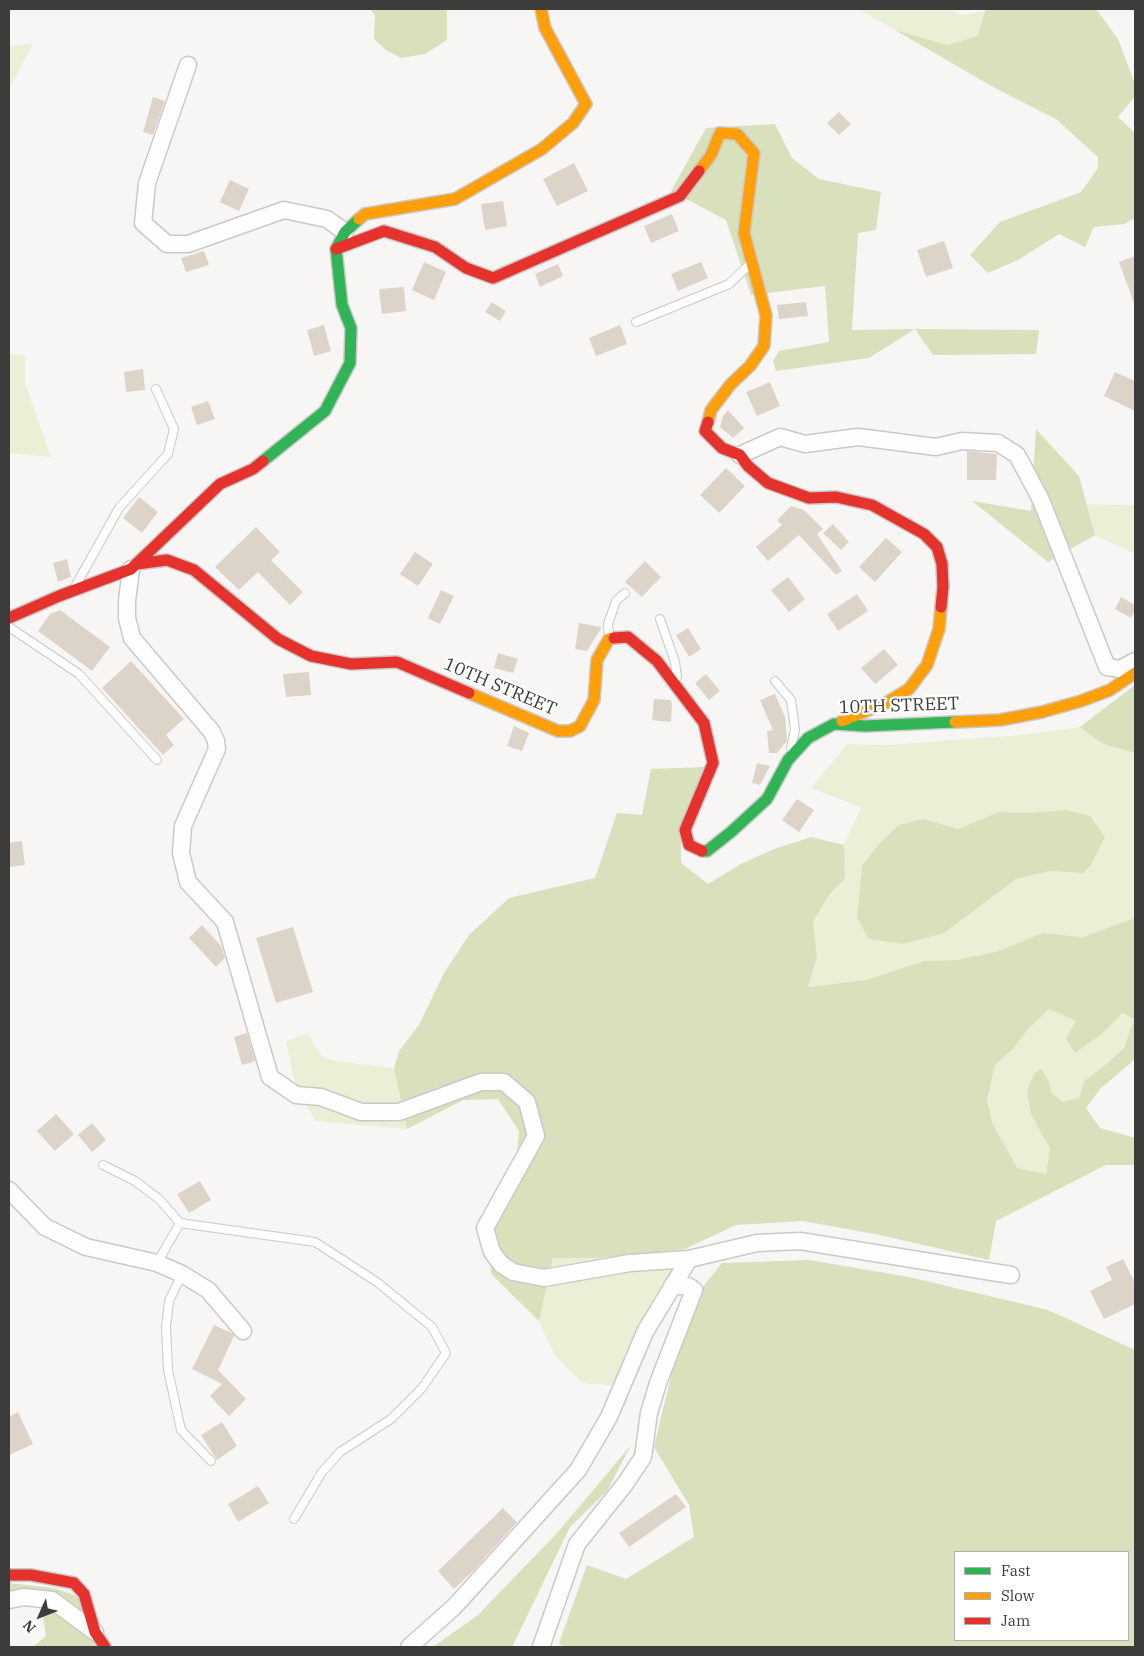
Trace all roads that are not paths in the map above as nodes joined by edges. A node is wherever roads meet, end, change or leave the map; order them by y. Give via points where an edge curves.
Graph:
1 (540, 9) edge
2 (188, 65) dead end
3 (345, 232) junction
4 (336, 250) junction
5 (753, 262) junction
6 (636, 322) dead end
7 (156, 389) dead end
8 (740, 455) junction
9 (134, 566) junction
10 (72, 591) junction
11 (625, 593) dead end
12 (9, 618) edge
13 (660, 619) dead end
14 (9, 627) edge
15 (609, 639) junction
16 (1135, 660) edge
17 (1135, 673) edge
18 (775, 681) dead end
19 (678, 686) junction
20 (834, 724) junction
21 (157, 760) dead end
22 (788, 760) junction
23 (103, 1165) dead end
24 (9, 1190) edge
25 (180, 1223) junction
26 (689, 1258) junction
27 (157, 1263) junction
28 (182, 1274) junction
29 (1011, 1275) dead end
30 (672, 1286) junction
31 (244, 1331) dead end
32 (211, 1461) dead end
33 (294, 1519) dead end
34 (9, 1575) edge
35 (9, 1600) edge
36 (95, 1632) junction
37 (105, 1647) edge
38 (409, 1647) edge
39 (542, 1647) edge

1 - 3 street via 545,28 586,104 573,122 542,148 455,199 365,214
2 - 3 street via 147,183 143,223 167,244 188,244 284,210 327,219
3 - 4 street
4 - 5 street via 384,231 435,247 466,268 494,278 680,196 711,155 720,133 737,134 754,153 744,233
4 - 9 street via 342,305 351,328 350,364 325,411 253,469 220,484
5 - 6 lane via 729,284
5 - 8 street via 766,315 764,346 712,410 706,430 722,448
7 - 10 lane via 174,429 168,454 118,508
8 - 16 street via 780,437 805,444 858,437 936,447 962,441 998,443 1017,455 1041,500 1107,667 1120,669
8 - 20 street via 768,483 809,498 836,497 872,505 924,534 937,547 942,564 942,595 939,629 927,665 909,689 886,703
9 - 10 street
9 - 15 street, 10TH STREET via 168,560 194,570 278,639 312,656 351,664 398,662 558,731 570,731 580,726 594,700 597,660
9 - 26 street via 127,601 132,638 212,732 216,741 217,749 183,826 181,853 188,882 225,922 270,1078 296,1095 320,1097 361,1112 399,1112 481,1082 504,1082 527,1102 536,1136 485,1228 492,1252 502,1264 514,1272 544,1278 630,1263
10 - 12 street
11 - 15 lane via 616,601 608,624
13 - 19 lane via 675,662
14 - 21 lane via 79,674
15 - 19 street, 10TH STREET via 628,637 658,661
17 - 20 street, 10TH STREET via 1110,690 1081,701 1000,720 864,726
18 - 22 lane via 791,700 795,729
19 - 22 street, 10TH STREET via 704,723 713,763 685,830 689,845 707,851 731,832 767,799
20 - 22 street, 10TH STREET via 808,738
23 - 25 lane via 135,1181 158,1198
24 - 27 street via 45,1228 86,1247
25 - 27 lane
25 - 33 lane via 316,1242 377,1282 432,1327 446,1352 422,1388 391,1419 340,1452 322,1472
26 - 29 street via 757,1243 800,1241
26 - 30 street
27 - 28 street
28 - 31 street via 208,1290
28 - 32 lane via 169,1301 166,1327 168,1370 181,1430
30 - 38 street via 645,1332 608,1417 578,1470 454,1607
30 - 39 street via 688,1286 694,1290 658,1383 642,1457 625,1484 577,1544
34 - 36 street via 31,1575 74,1583 84,1594
35 - 36 street via 24,1597 52,1600
36 - 37 street

